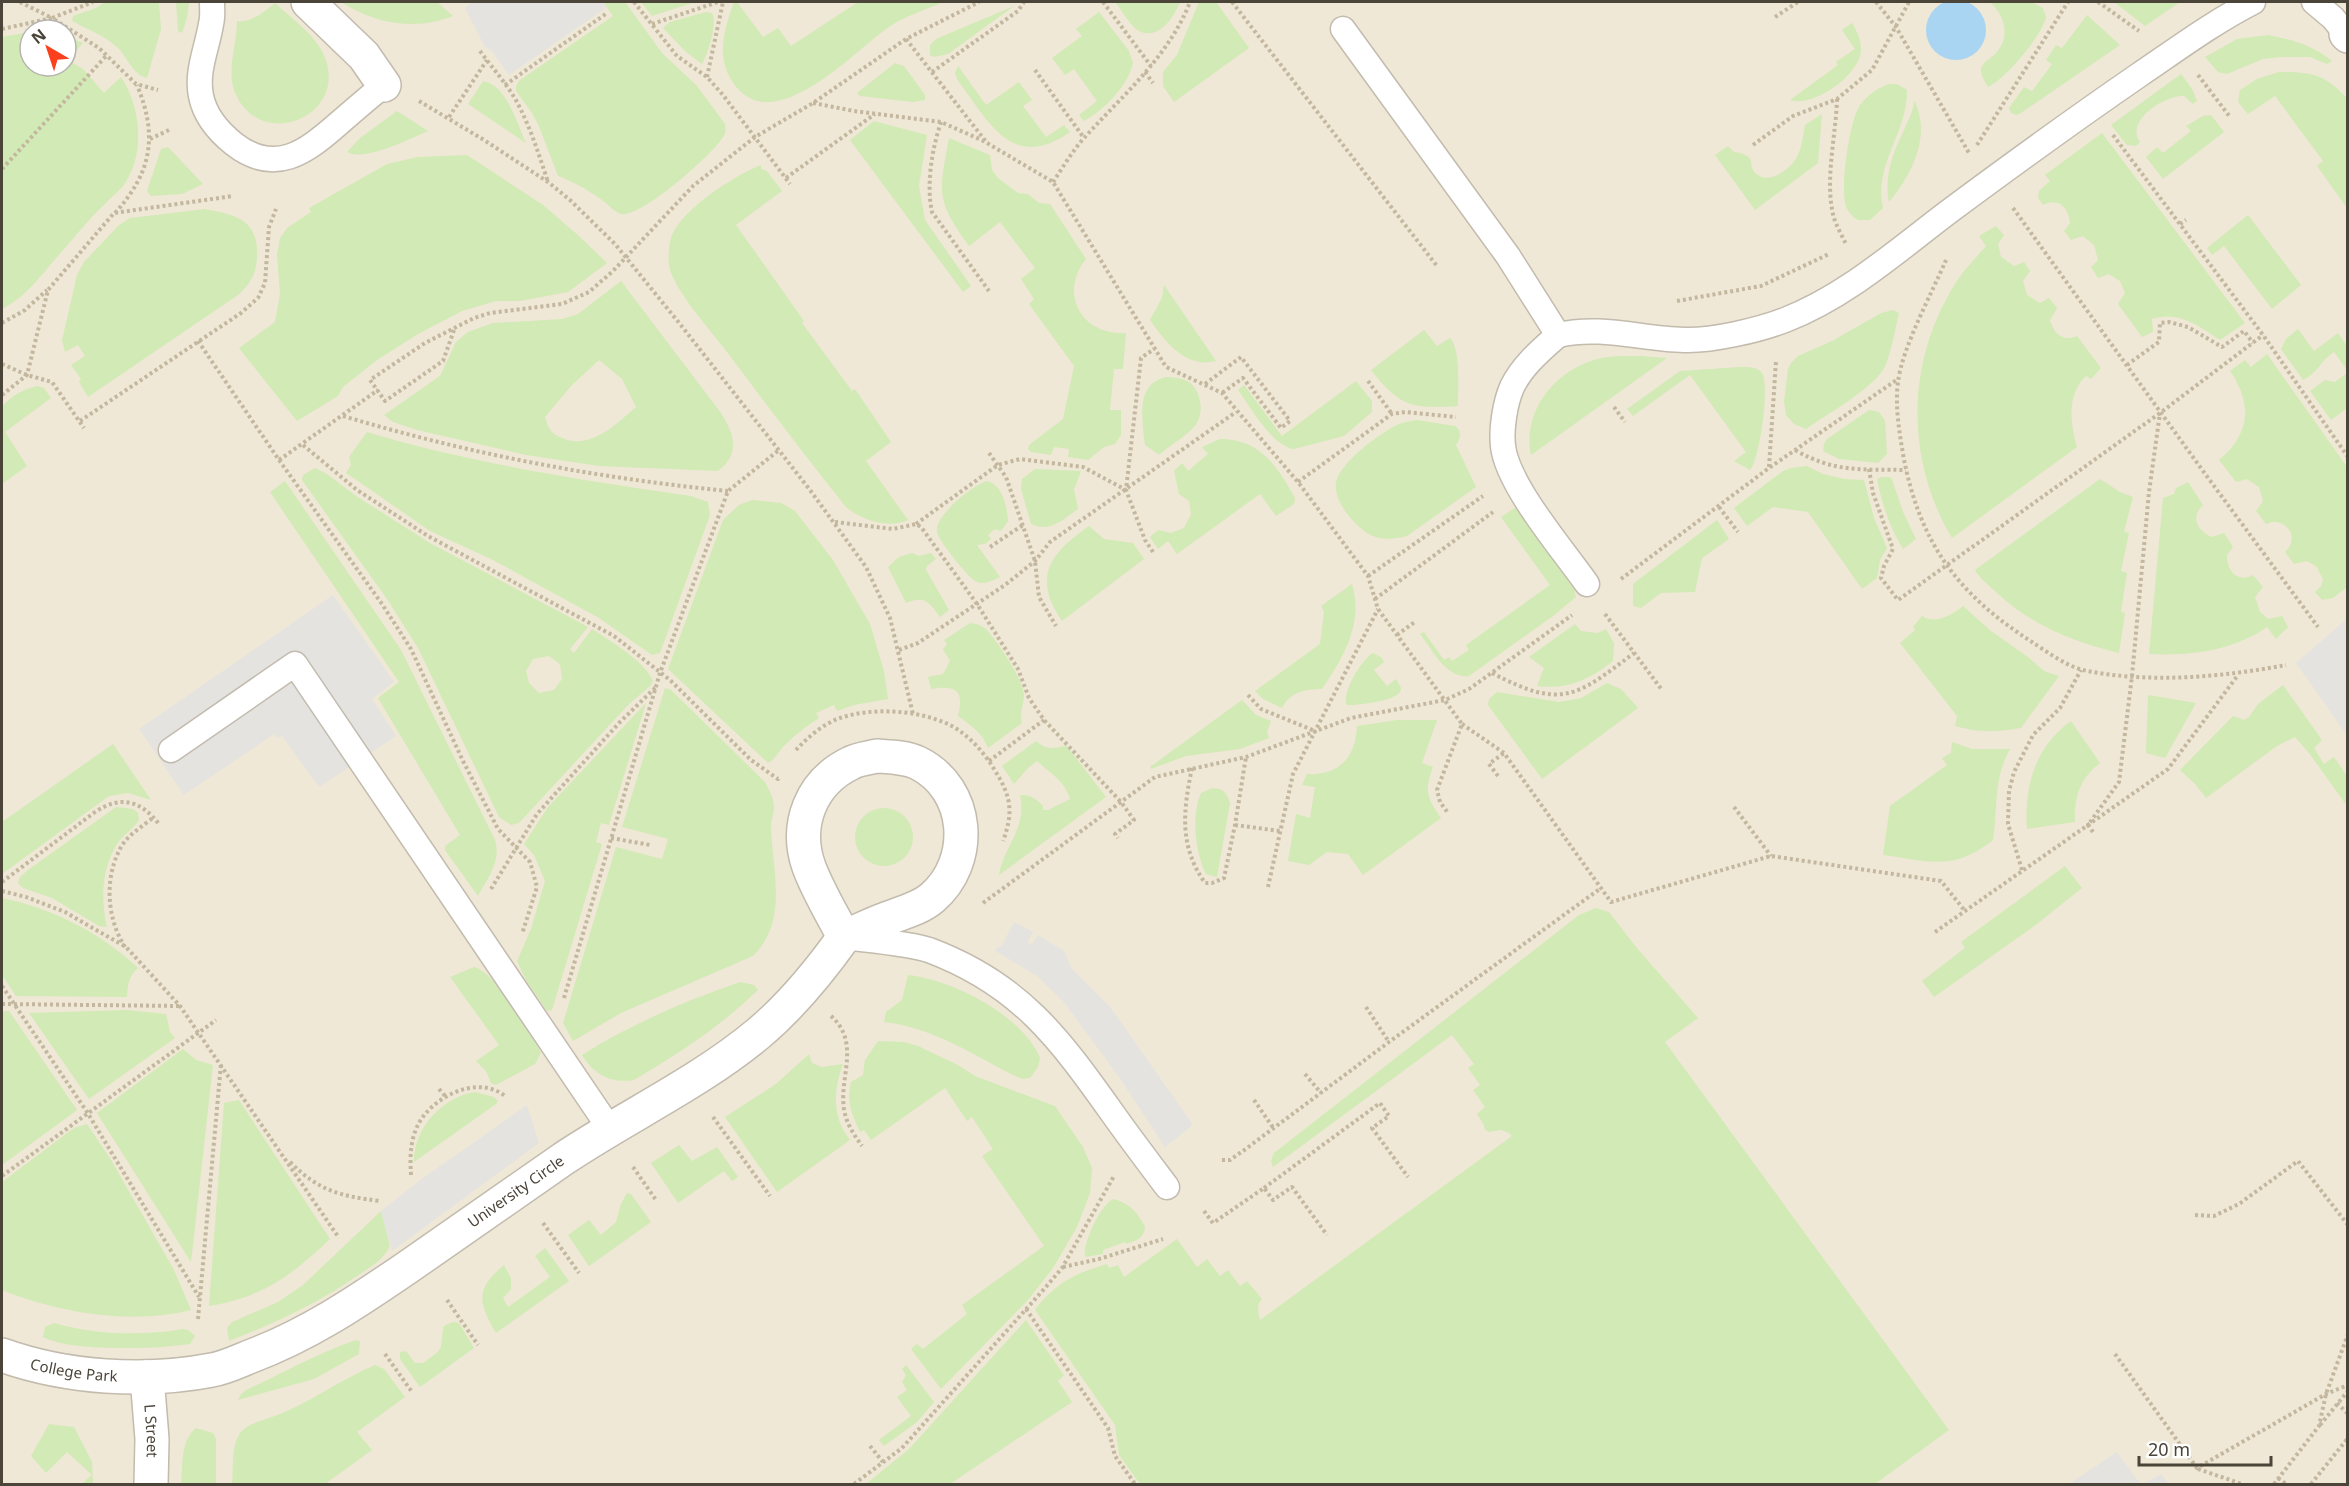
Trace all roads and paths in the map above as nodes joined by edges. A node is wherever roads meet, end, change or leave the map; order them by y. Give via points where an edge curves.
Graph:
1 (20, 2) edge
2 (93, 2) edge
3 (212, 2) edge
4 (308, 2) edge
5 (634, 2) edge
6 (718, 2) edge
7 (723, 2) edge
8 (979, 2) edge
9 (1024, 2) edge
10 (1103, 2) edge
11 (1190, 2) edge
12 (1233, 2) edge
13 (1798, 2) edge
14 (1876, 2) edge
15 (1909, 2) edge
16 (2068, 2) edge
17 (2098, 2) edge
18 (2253, 2) edge
19 (2314, 2) edge
20 (607, 13) dead end
21 (1775, 17) dead end
22 (52, 18) joint
23 (652, 24) junction
24 (18, 25) edge
25 (997, 26) junction
26 (1896, 27) junction
27 (2, 29) edge
28 (1343, 29) dead end
29 (1001, 30) dead end
30 (78, 34) edge
31 (2143, 35) dead end
32 (2347, 35) edge
33 (906, 39) junction
34 (480, 51) dead end
35 (107, 55) junction
36 (487, 60) junction
37 (1151, 66) junction
38 (2192, 67) dead end
39 (1035, 70) dead end
40 (932, 72) junction
41 (1145, 72) junction
42 (707, 77) junction
43 (1153, 83) dead end
44 (136, 84) junction
45 (384, 85) junction
46 (505, 85) junction
47 (158, 90) dead end
48 (1837, 99) junction
49 (813, 103) junction
50 (876, 114) junction
51 (448, 117) junction
52 (2230, 117) dead end
53 (941, 122) junction
54 (2107, 128) dead end
55 (169, 130) dead end
56 (755, 137) junction
57 (1084, 138) junction
58 (150, 139) junction
59 (987, 142) junction
60 (1753, 146) dead end
61 (2, 169) edge
62 (786, 178) junction
63 (548, 182) junction
64 (1053, 182) junction
65 (790, 184) dead end
66 (232, 196) dead end
67 (2008, 203) dead end
68 (276, 209) dead end
69 (114, 213) junction
70 (2186, 220) dead end
71 (2180, 224) junction
72 (1846, 245) dead end
73 (1836, 250) dead end
74 (1949, 252) dead end
75 (626, 257) junction
76 (1437, 266) dead end
77 (48, 290) junction
78 (989, 291) dead end
79 (1669, 302) dead end
80 (2, 323) edge
81 (454, 330) junction
82 (1558, 335) junction
83 (2263, 335) junction
84 (198, 341) junction
85 (2253, 343) junction
86 (1154, 349) junction
87 (1777, 354) dead end
88 (2, 364) edge
89 (2127, 365) junction
90 (27, 375) junction
91 (1898, 379) junction
92 (1368, 381) dead end
93 (1204, 384) junction
94 (378, 390) junction
95 (1222, 393) junction
96 (2, 395) edge
97 (1614, 407) dead end
98 (1236, 412) junction
99 (2160, 413) junction
100 (1392, 414) junction
101 (343, 416) junction
102 (1456, 417) dead end
103 (80, 421) junction
104 (1625, 422) dead end
105 (84, 428) dead end
106 (303, 445) junction
107 (779, 450) junction
108 (1795, 450) junction
109 (989, 453) dead end
110 (2348, 457) edge
111 (279, 460) junction
112 (998, 465) junction
113 (1769, 468) junction
114 (1869, 469) junction
115 (1906, 470) junction
116 (1298, 482) junction
117 (1126, 490) junction
118 (728, 491) junction
119 (1484, 495) dead end
120 (1719, 507) junction
121 (1494, 512) dead end
122 (834, 522) junction
123 (916, 524) junction
124 (1023, 525) junction
125 (1738, 532) dead end
126 (990, 547) dead end
127 (1153, 552) dead end
128 (1035, 561) junction
129 (1946, 566) junction
130 (1368, 576) junction
131 (1591, 591) junction
132 (1375, 599) junction
133 (977, 604) junction
134 (1378, 609) junction
135 (1416, 621) dead end
136 (1056, 626) dead end
137 (2318, 627) dead end
138 (1397, 635) junction
139 (899, 650) junction
140 (1634, 653) junction
141 (2286, 665) dead end
142 (2081, 670) junction
143 (660, 673) junction
144 (1492, 673) junction
145 (2238, 674) junction
146 (2132, 676) junction
147 (657, 686) junction
148 (1662, 690) dead end
149 (1248, 695) dead end
150 (1445, 700) junction
151 (1044, 720) junction
152 (1462, 724) junction
153 (1316, 732) junction
154 (171, 750) dead end
155 (1504, 753) junction
156 (1246, 757) junction
157 (909, 759) junction
158 (989, 762) dead end
159 (1192, 768) junction
160 (1498, 777) dead end
161 (778, 779) dead end
162 (1121, 802) junction
163 (1734, 807) dead end
164 (1448, 813) dead end
165 (154, 818) junction
166 (159, 824) dead end
167 (1235, 825) junction
168 (2088, 825) junction
169 (1280, 831) junction
170 (2093, 832) dead end
171 (611, 838) junction
172 (1118, 838) dead end
173 (650, 845) dead end
174 (515, 848) junction
175 (1771, 856) junction
176 (2022, 870) junction
177 (2, 882) edge
178 (1268, 887) dead end
179 (1601, 888) junction
180 (2, 891) edge
181 (487, 895) dead end
182 (977, 907) dead end
183 (1965, 910) junction
184 (1935, 932) dead end
185 (844, 937) junction
186 (519, 940) dead end
187 (126, 947) junction
188 (2, 986) edge
189 (563, 1000) dead end
190 (2, 1004) edge
191 (14, 1004) junction
192 (180, 1006) junction
193 (1366, 1007) dead end
194 (834, 1019) dead end
195 (216, 1020) dead end
196 (198, 1032) junction
197 (1389, 1042) junction
198 (221, 1063) junction
199 (1305, 1074) dead end
200 (439, 1089) dead end
201 (1321, 1094) junction
202 (505, 1096) dead end
203 (446, 1098) junction
204 (1254, 1100) dead end
205 (87, 1112) junction
206 (713, 1117) dead end
207 (1274, 1128) junction
208 (610, 1129) junction
209 (862, 1146) dead end
210 (283, 1155) junction
211 (1222, 1160) dead end
212 (633, 1167) dead end
213 (1115, 1174) dead end
214 (411, 1175) dead end
215 (2, 1176) edge
216 (1408, 1177) dead end
217 (1167, 1187) dead end
218 (1264, 1188) junction
219 (770, 1196) dead end
220 (656, 1200) dead end
221 (380, 1201) dead end
222 (1204, 1211) dead end
223 (2195, 1215) dead end
224 (543, 1223) dead end
225 (2348, 1225) edge
226 (1327, 1235) dead end
227 (339, 1238) dead end
228 (1163, 1239) dead end
229 (1062, 1268) junction
230 (579, 1274) dead end
231 (199, 1297) junction
232 (447, 1300) dead end
233 (1026, 1309) junction
234 (198, 1319) dead end
235 (2348, 1334) edge
236 (478, 1345) dead end
237 (385, 1354) dead end
238 (2115, 1354) dead end
239 (2, 1355) edge
240 (147, 1377) junction
241 (2348, 1385) edge
242 (2348, 1391) edge
243 (412, 1392) dead end
244 (2326, 1394) junction
245 (2337, 1403) junction
246 (2348, 1414) edge
247 (2319, 1426) junction
248 (2348, 1438) edge
249 (870, 1446) dead end
250 (883, 1462) junction
251 (2197, 1468) junction
252 (2278, 1478) junction
253 (151, 1485) edge
254 (854, 1485) edge
255 (1135, 1485) edge
256 (2242, 1485) edge
257 (2274, 1485) edge
258 (2286, 1485) edge
259 (2311, 1485) edge

1 - 22 path
2 - 22 path
3 - 45 lane via 212,24 201,59 201,97 217,129 244,152 276,160 292,157 312,146
4 - 45 street via 364,56
5 - 23 path
6 - 23 path
7 - 42 path
8 - 33 path
9 - 25 path
10 - 37 path
11 - 37 path via 1179,27
12 - 76 path
13 - 21 path
14 - 26 path
15 - 26 path
16 - 26 path via 1970,155
17 - 31 path
18 - 82 lane via 2222,18 2092,108 1874,269 1784,321 1691,340 1608,331
19 - 32 lane
20 - 46 path
23 - 42 path via 677,56
24 - 27 path
25 - 29 path
25 - 40 path
26 - 48 path via 1872,70
28 - 82 lane via 1508,256
30 - 35 path
33 - 40 path
33 - 49 path
34 - 36 path
35 - 44 path
35 - 61 path
36 - 46 path
36 - 51 path
37 - 41 path
38 - 52 path
39 - 57 path
40 - 59 path
41 - 43 path
41 - 57 path
42 - 56 path
44 - 47 path
44 - 58 path
45 - 51 path
46 - 63 path via 534,140
48 - 60 path via 1793,116
48 - 72 path via 1831,197 1834,218
49 - 50 path
49 - 56 path
50 - 53 path
50 - 62 path
51 - 63 path
53 - 59 path
53 - 78 path via 931,177 932,212
54 - 71 path
55 - 58 path
56 - 62 path
56 - 75 path via 693,186
57 - 64 path
58 - 69 path via 140,179
59 - 64 path
62 - 65 path
63 - 75 path via 592,220
64 - 86 path
66 - 69 path
67 - 89 path
68 - 84 path via 269,227 267,271 258,298
69 - 77 path
70 - 71 path
71 - 83 path
73 - 79 path via 1761,286
74 - 91 path
75 - 81 path via 589,292 568,302 482,315
75 - 107 path
77 - 80 path
77 - 90 path
81 - 94 path via 425,343 370,380
81 - 94 path via 436,367 385,401
82 - 131 lane via 1536,355 1512,387 1503,446 1523,494
83 - 85 path
83 - 110 path
84 - 103 path
84 - 111 path
85 - 89 path via 2244,331 2222,346 2188,327 2160,323 2159,342
85 - 99 path
86 - 93 path via 1166,367
86 - 117 path via 1141,358
87 - 113 path
88 - 90 path
89 - 99 path
90 - 96 path
90 - 103 path via 52,382
91 - 108 path
91 - 115 path via 1898,419
92 - 100 path
93 - 95 path
93 - 95 path via 1241,357 1290,422 1281,428 1244,378
94 - 101 path
95 - 98 path
97 - 104 path
98 - 116 path
98 - 117 path
99 - 129 path
99 - 137 path
99 - 146 path
100 - 102 path
100 - 116 path
101 - 106 path
101 - 118 path via 537,465 601,477
103 - 105 path
106 - 111 path
106 - 143 path via 357,490 428,536 602,629
107 - 118 path
107 - 122 path
108 - 113 path
108 - 114 path via 1828,466
109 - 112 path
111 - 174 path via 411,649 487,809
112 - 117 path via 1020,459 1073,464
112 - 123 path
112 - 124 path
113 - 120 path
114 - 115 path
114 - 129 path via 1876,505 1893,549 1881,578 1898,600
115 - 129 path via 1916,510
116 - 130 path
117 - 127 path
117 - 128 path via 1050,542
118 - 143 path
119 - 130 path
120 - 125 path
120 - 131 path
121 - 132 path
122 - 123 path via 893,529
122 - 139 path via 875,583
123 - 133 path
124 - 126 path
124 - 128 path
128 - 133 path
128 - 136 path via 1039,597
129 - 142 path via 1985,608
130 - 132 path
131 - 140 path
131 - 144 path
132 - 134 path
133 - 139 path via 918,643
133 - 151 path
134 - 138 path
134 - 153 path
135 - 138 path
138 - 150 path
139 - 157 path via 913,713
140 - 144 path via 1599,680 1561,695 1527,691
140 - 148 path
141 - 145 path
142 - 146 path
142 - 176 path via 2060,708 2033,735 2014,772 2008,824
143 - 147 path
143 - 161 path via 751,759
144 - 150 path
145 - 146 path
145 - 168 path via 2168,769
146 - 168 path via 2119,782
147 - 171 path
147 - 174 path via 618,723 537,814
149 - 153 path via 1261,709
150 - 152 path
150 - 153 path via 1351,718
151 - 158 path
151 - 162 path
152 - 155 path
152 - 164 path via 1437,790
153 - 156 path
153 - 169 path via 1293,774
154 - 208 lane via 296,664
155 - 160 path via 1489,764
155 - 179 path
156 - 159 path
156 - 167 path
157 - 185 street via 877,756 853,761 831,774 815,793 804,816 803,842 809,866
157 - 185 street via 932,772 956,803 962,830 956,864 931,899
159 - 162 path via 1155,777
159 - 167 path via 1184,822 1190,856 1205,883 1224,878
162 - 172 path via 1134,820 1115,834
162 - 182 path
163 - 175 path
165 - 166 path
165 - 177 path via 131,802 107,804
165 - 187 path via 124,842 112,872 111,913
167 - 169 path
168 - 170 path
168 - 176 path
169 - 178 path
171 - 173 path
171 - 189 path
174 - 181 path
174 - 186 path via 530,862 537,887
175 - 179 path via 1611,903
175 - 183 path via 1941,881
176 - 183 path
179 - 197 path
180 - 187 path via 65,912
183 - 184 path
185 - 208 street, University Circle via 789,1005 760,1032 711,1069
185 - 217 lane via 927,949 1014,997 1070,1053
187 - 192 path
188 - 191 path
190 - 191 path
191 - 192 path
191 - 205 path
192 - 196 path
193 - 197 path
194 - 209 path via 848,1046 843,1100 846,1118
195 - 196 path
196 - 198 path
196 - 205 path
197 - 201 path
198 - 210 path
198 - 231 path
199 - 201 path
200 - 203 path
201 - 207 path
202 - 203 path via 469,1087
203 - 214 path via 416,1129 409,1154
204 - 207 path
205 - 215 path
205 - 231 path
206 - 219 path
207 - 211 path via 1230,1160
208 - 240 street, University Circle via 312,1329 274,1348 213,1370
210 - 221 path via 319,1187
210 - 227 path
212 - 220 path
213 - 229 path
216 - 218 path via 1372,1128 1389,1116 1380,1103
218 - 222 path via 1213,1223
218 - 226 path via 1273,1200 1292,1187
223 - 225 path via 2214,1216 2239,1204 2298,1161
224 - 230 path
228 - 229 path
229 - 233 path
231 - 234 path
232 - 236 path
233 - 250 path via 902,1448
233 - 255 path via 1108,1428 1115,1456
235 - 244 path
237 - 243 path
238 - 251 path
239 - 240 street, College Park via 60,1370
240 - 253 street, L Street
241 - 244 path
242 - 245 path
244 - 247 path
244 - 251 path
245 - 246 path
245 - 247 path
247 - 252 path
248 - 259 path
249 - 250 path
250 - 254 path
251 - 256 path
252 - 257 path
252 - 258 path

